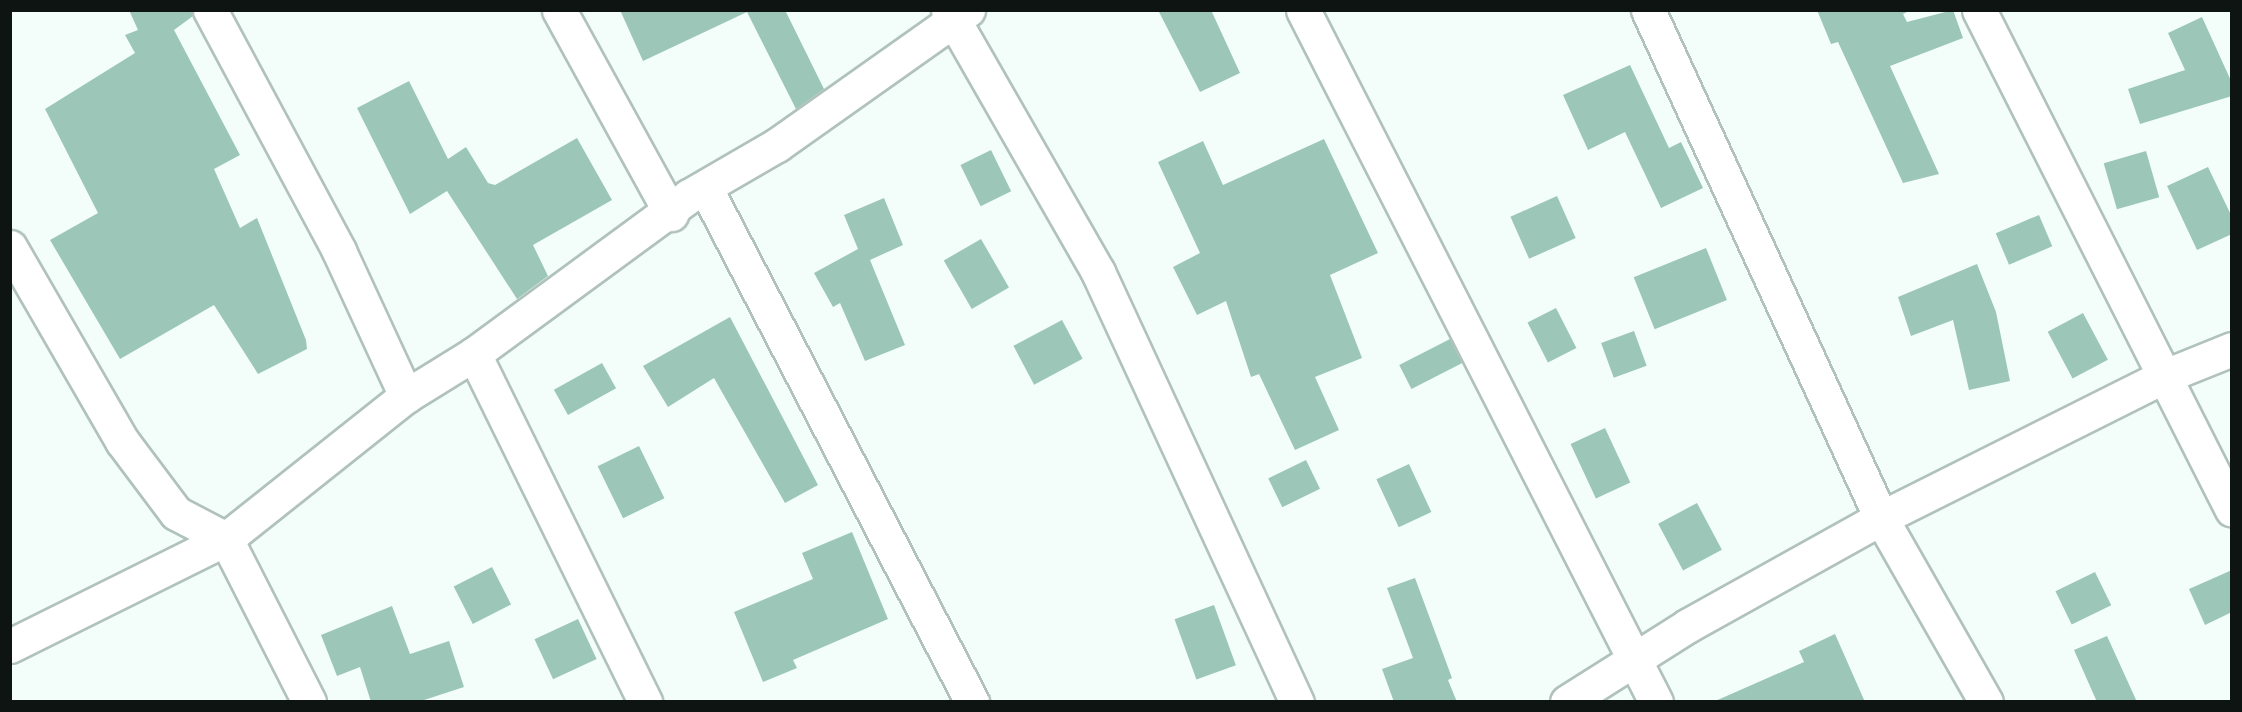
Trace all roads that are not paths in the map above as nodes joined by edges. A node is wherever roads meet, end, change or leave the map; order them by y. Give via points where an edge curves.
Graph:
1 (210, 10) edge
2 (559, 10) edge
3 (1303, 10) edge
4 (1648, 10) edge
5 (1979, 10) edge
6 (957, 14) edge
7 (706, 189) junction
8 (671, 214) junction
9 (10, 247) edge
10 (2232, 349) edge
11 (474, 354) junction
12 (2160, 378) junction
13 (406, 396) junction
14 (2232, 510) edge
15 (1881, 518) junction
16 (226, 539) junction
17 (10, 646) edge
18 (1633, 659) junction
19 (309, 702) edge
20 (645, 702) edge
21 (972, 702) edge
22 (1297, 702) edge
23 (1566, 702) edge
24 (1656, 702) edge
25 (1986, 702) edge

1 - 13 street via 339,252
2 - 8 street
3 - 18 street
4 - 15 street
5 - 12 street
6 - 7 street via 777,145
6 - 22 street via 1098,272
7 - 8 street via 689,196
7 - 21 street
8 - 11 street
9 - 16 street via 129,450 176,513
10 - 12 street
11 - 13 street
11 - 20 street
12 - 14 street
12 - 15 street
13 - 16 street
15 - 18 street
15 - 25 street
16 - 17 street
16 - 19 street
18 - 23 street
18 - 24 street

